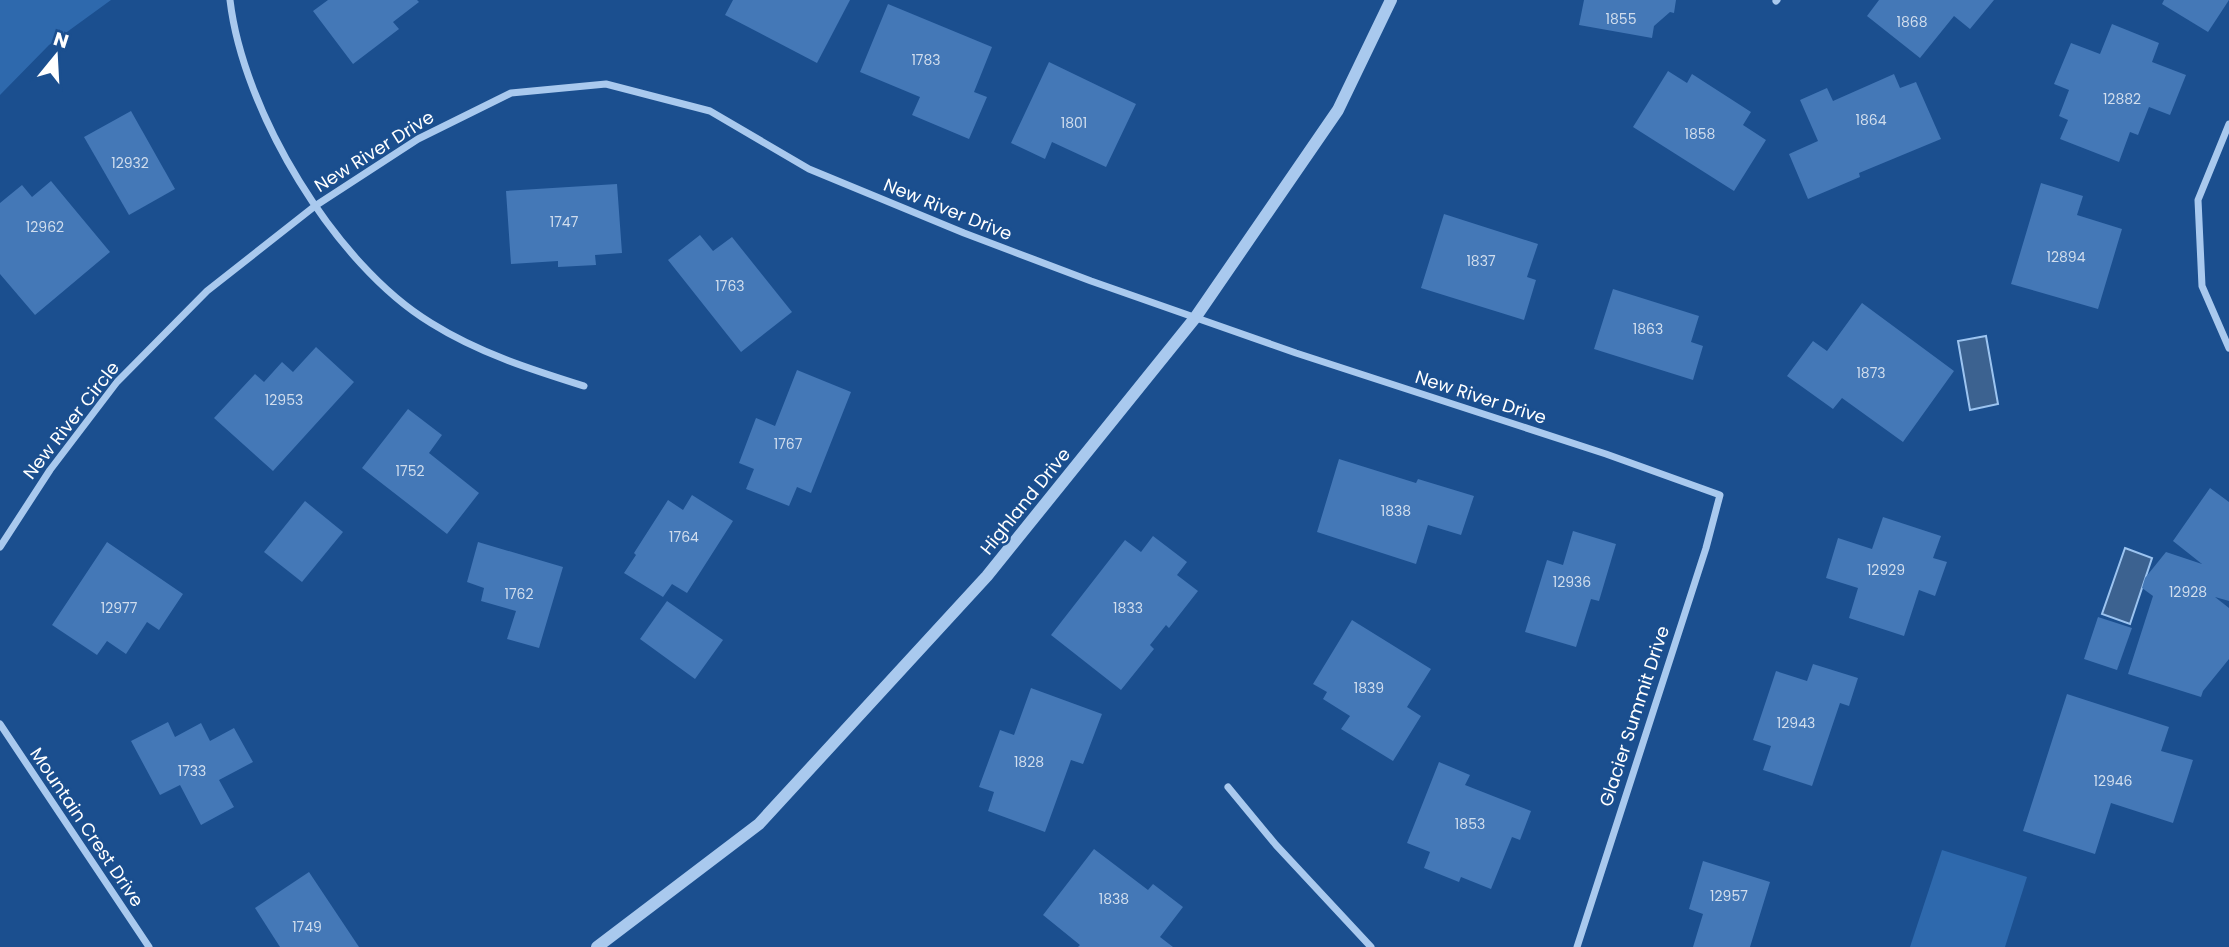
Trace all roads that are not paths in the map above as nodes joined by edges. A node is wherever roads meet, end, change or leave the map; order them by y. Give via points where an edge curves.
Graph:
1 (230, 0) edge
2 (1391, 0) edge
3 (2229, 124) edge
4 (315, 206) junction
5 (207, 291) joint
6 (1195, 318) junction
7 (2229, 348) edge
8 (584, 386) dead end
9 (1720, 495) joint
10 (0, 547) edge
11 (0, 724) edge
12 (1228, 787) dead end
13 (149, 947) edge
14 (597, 947) edge
15 (1371, 947) edge
16 (1577, 947) edge

1 - 4 street via 261,110
2 - 6 street, Highland Drive via 1338,110
3 - 7 street via 2198,200 2202,286
4 - 5 street, New River Drive
4 - 6 street, New River Drive via 418,139 511,93 606,84 710,111 809,169 964,233
4 - 8 street via 387,290 428,322 472,347
5 - 10 street, New River Circle via 117,382 50,470
6 - 9 street, New River Drive
6 - 14 street, Highland Drive via 987,576 759,824
9 - 16 street, Glacier Summit Drive
11 - 13 street, Mountain Crest Drive
12 - 15 street

